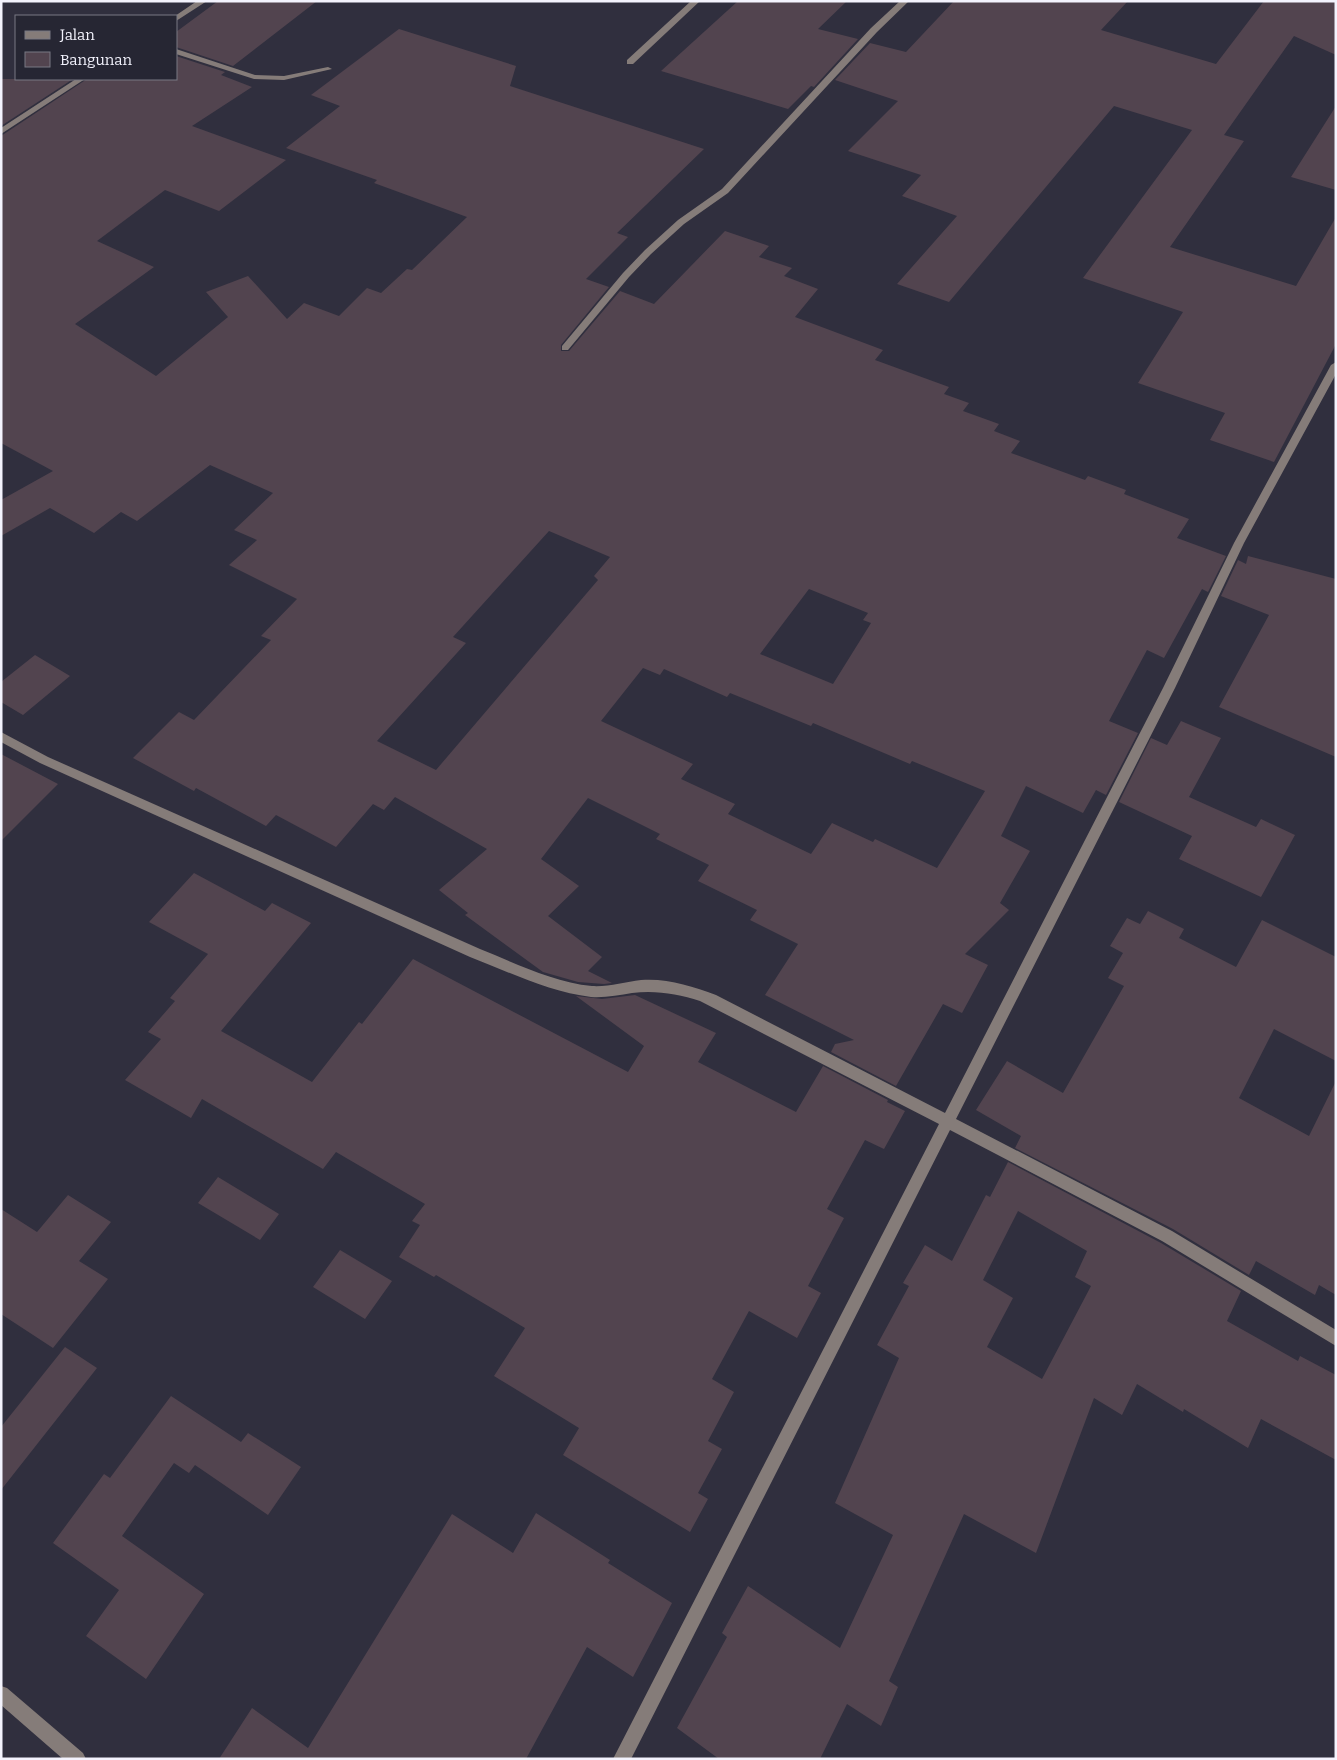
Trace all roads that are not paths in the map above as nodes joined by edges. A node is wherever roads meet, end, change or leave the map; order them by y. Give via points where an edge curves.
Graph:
1 (203, 1) edge
2 (696, 1) edge
3 (904, 1) edge
4 (178, 18) edge
5 (178, 52) edge
6 (630, 62) dead end
7 (328, 69) dead end
8 (79, 80) edge
9 (1, 132) edge
10 (566, 348) dead end
11 (1336, 365) edge
12 (1, 736) edge
13 (948, 1120) junction
14 (1336, 1339) edge
15 (1, 1694) edge
16 (77, 1759) edge
17 (622, 1759) edge

1 - 4 street
2 - 6 street
3 - 10 street via 725,191 681,222 637,264
5 - 7 street via 262,78 284,78
8 - 9 street
11 - 13 street via 1239,543 1169,688
12 - 13 street via 44,760 466,949 525,972 584,991 660,985 703,996
13 - 14 street via 1167,1236
13 - 17 street
15 - 16 street

